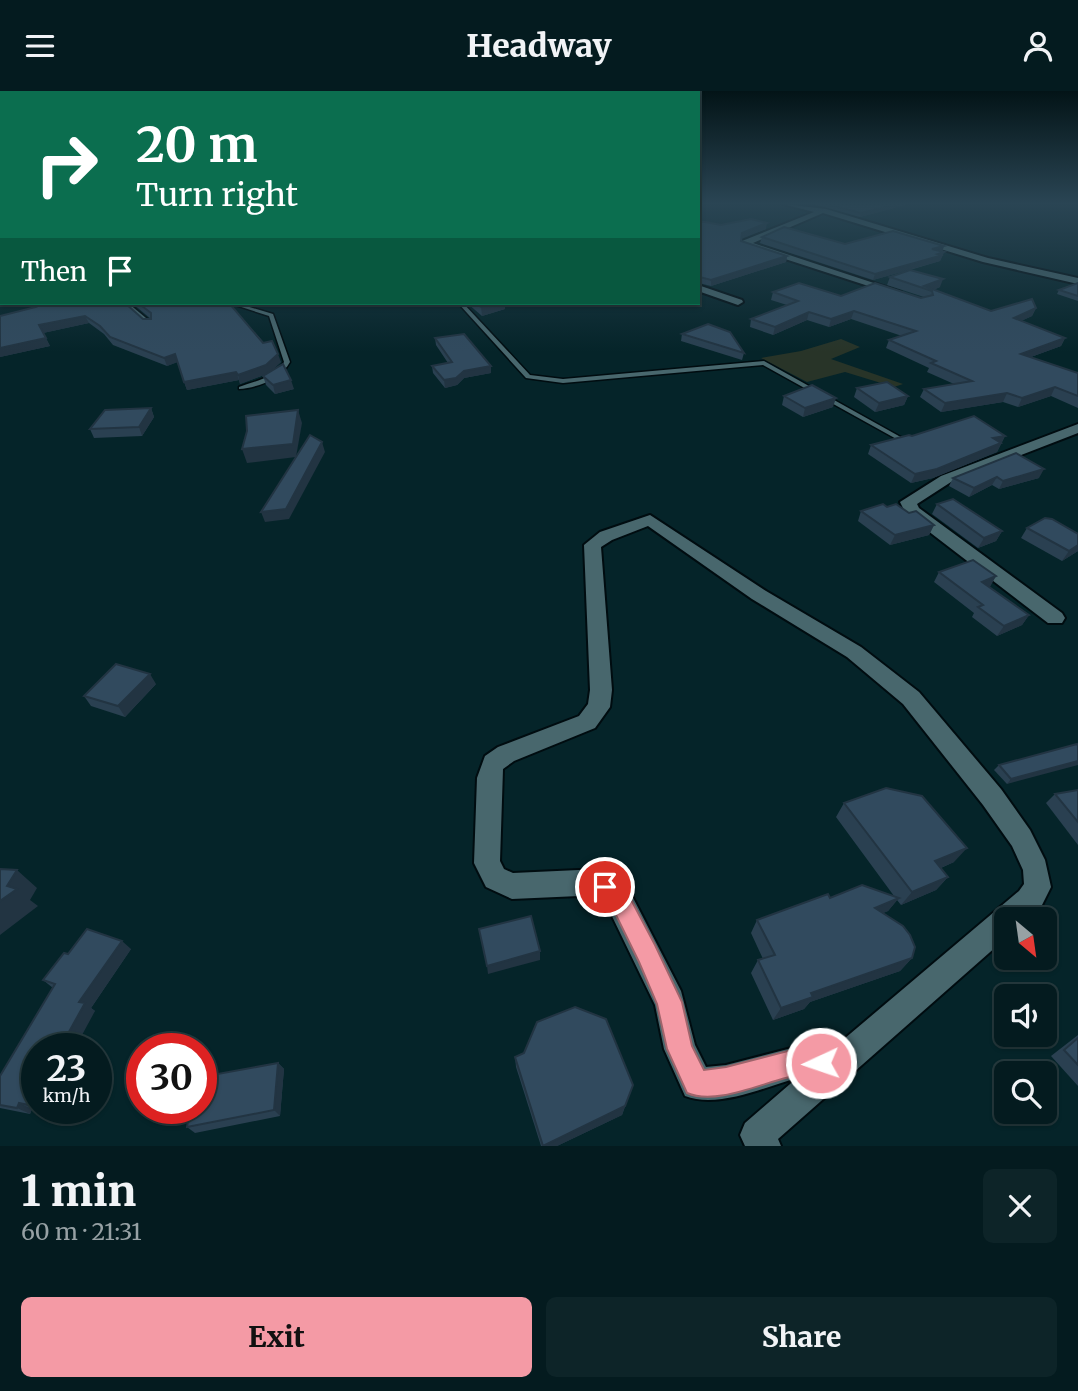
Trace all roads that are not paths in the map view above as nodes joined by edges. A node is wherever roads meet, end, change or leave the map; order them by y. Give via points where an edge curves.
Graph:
1 (776, 253) edge
2 (963, 253) edge
3 (1078, 281) edge
4 (700, 289) edge
5 (901, 294) edge
6 (738, 302) dead end
7 (127, 305) edge
8 (237, 305) edge
9 (462, 305) edge
10 (150, 324) edge
11 (241, 388) dead end
12 (1078, 428) edge
13 (902, 440) edge
14 (1055, 618) dead end
15 (1022, 907) edge
16 (994, 930) edge
17 (835, 1067) junction
18 (764, 1146) edge

1 - 5 street
2 - 3 street
4 - 6 street
7 - 10 lane
8 - 11 lane via 271,316 287,362 276,374
9 - 13 lane via 528,377 563,381 764,363
12 - 14 street via 946,479 908,502 912,511
15 - 17 street via 1038,887 1036,869 1021,838 911,698 854,652 759,595 650,520 593,545 601,690 598,707 587,722 493,763 487,863 495,879 512,886 579,883 605,887 620,899 670,1002 680,1049 697,1084 807,1060
16 - 17 street
17 - 18 street via 757,1135

